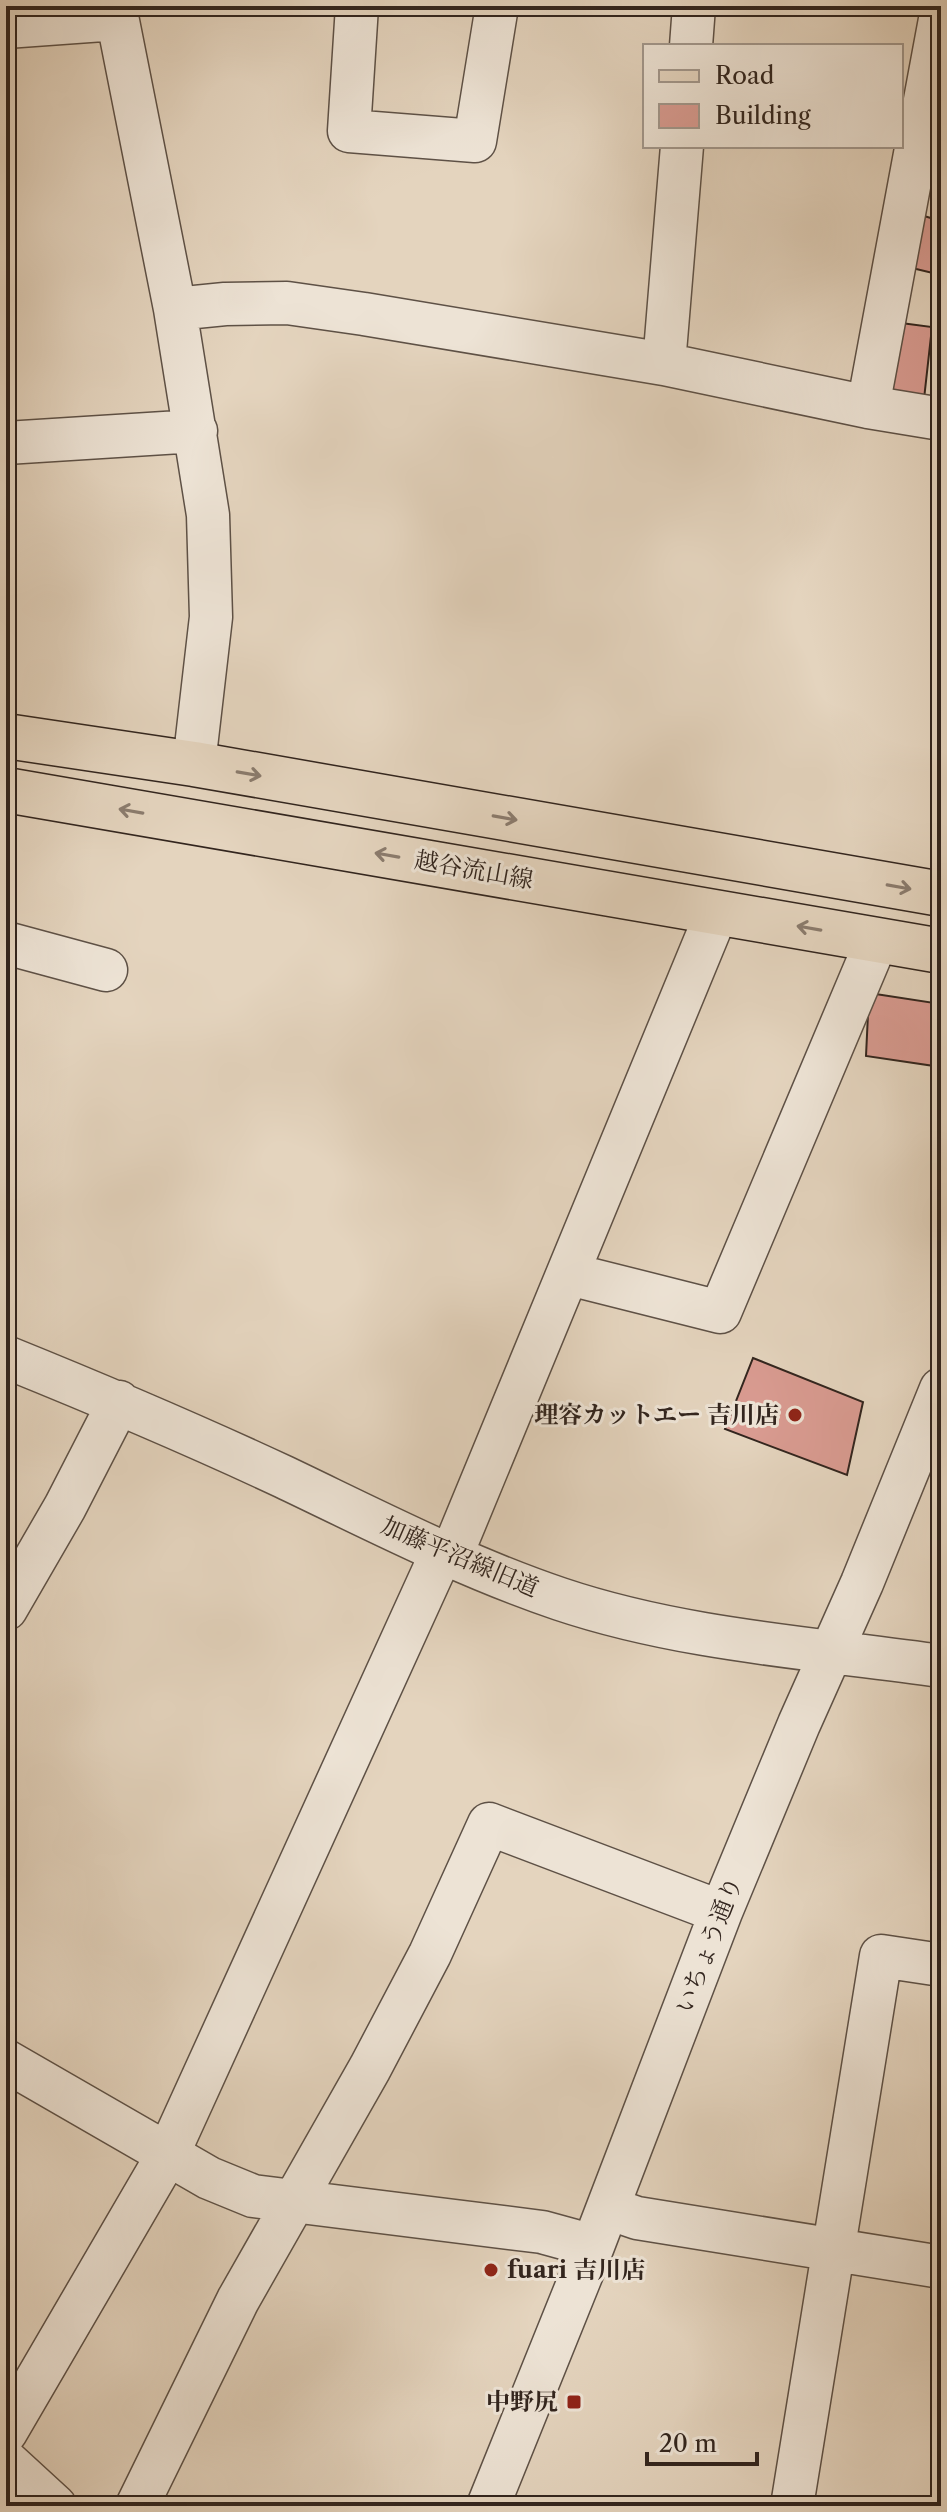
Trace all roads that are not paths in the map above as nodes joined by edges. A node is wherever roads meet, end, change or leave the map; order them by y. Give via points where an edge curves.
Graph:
1 (357, 6) edge
2 (497, 6) edge
3 (694, 6) edge
4 (116, 13) edge
5 (941, 14) edge
6 (6, 27) edge
7 (691, 44) edge
8 (682, 148) edge
9 (175, 309) junction
10 (664, 364) junction
11 (868, 407) junction
12 (941, 419) edge
13 (196, 431) junction
14 (6, 443) edge
15 (6, 736) edge
16 (194, 764) junction
17 (6, 790) edge
18 (941, 894) edge
19 (717, 912) junction
20 (877, 940) junction
21 (6, 943) edge
22 (941, 951) edge
23 (106, 970) dead end
24 (569, 1274) junction
25 (6, 1357) edge
26 (941, 1389) edge
27 (119, 1402) junction
28 (446, 1554) junction
29 (6, 1609) edge
30 (832, 1651) junction
31 (941, 1666) edge
32 (721, 1912) junction
33 (941, 1965) edge
34 (6, 2061) edge
35 (168, 2154) junction
36 (293, 2202) junction
37 (608, 2208) junction
38 (593, 2246) junction
39 (832, 2249) junction
40 (941, 2267) edge
41 (6, 2432) edge
42 (6, 2461) edge
43 (55, 2506) edge
44 (137, 2506) edge
45 (488, 2506) edge
46 (792, 2506) edge

1 - 2 street via 349,131 475,141
3 - 7 street
4 - 6 street
4 - 9 street
5 - 11 street
8 - 10 street
9 - 10 street via 287,303
9 - 13 street
10 - 11 street
11 - 12 street
13 - 14 street
13 - 16 street via 208,515 211,617
15 - 16 main road
16 -> 18 main road
19 -> 17 main road, 越谷流山線
20 -> 19 main road, 越谷流山線
19 - 24 street
20 - 22 main road, 越谷流山線
20 - 24 street via 720,1312
21 - 23 street
24 - 28 street
25 - 27 street, 加藤平沼線旧道
26 - 30 street, いちょう通り
27 - 28 street, 加藤平沼線旧道
27 - 29 street
28 - 30 street, 加藤平沼線旧道 via 594,1610
28 - 35 street
30 - 31 street, 加藤平沼線旧道
30 - 32 street, いちょう通り
32 - 36 street via 489,1824 424,1966
32 - 37 street, いちょう通り
33 - 39 street via 881,1956
34 - 35 street
35 - 36 street via 253,2196
35 - 41 street
36 - 38 street via 542,2232
36 - 44 street via 238,2300
37 - 38 street, いちょう通り
37 - 39 street via 637,2218
38 - 45 street, いちょう通り
39 - 40 street
39 - 46 street
42 - 43 street

